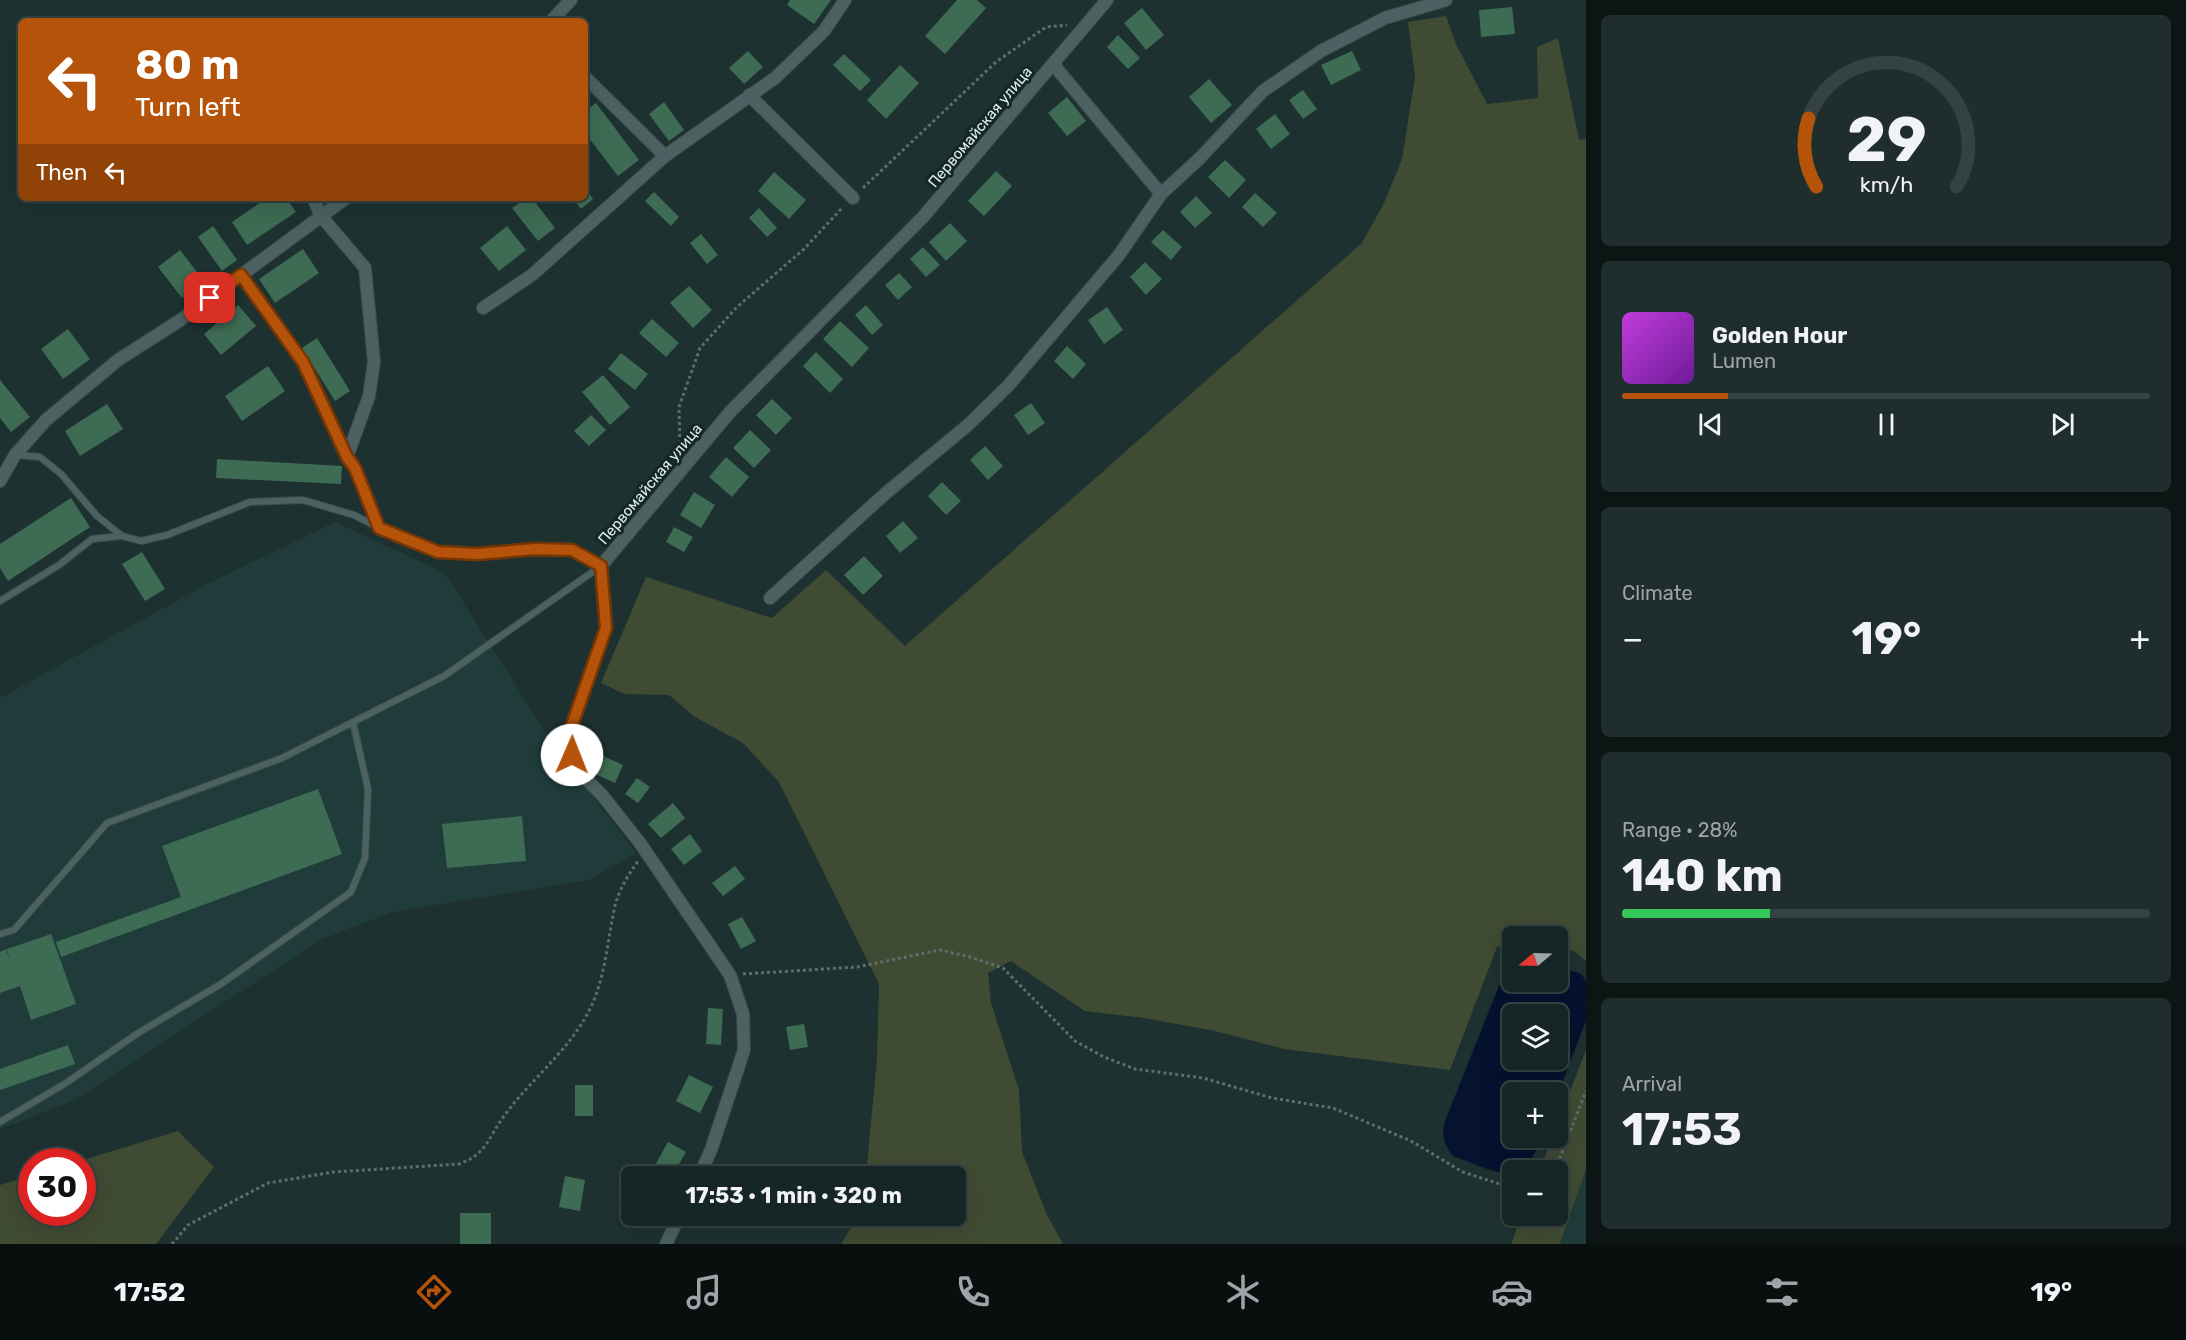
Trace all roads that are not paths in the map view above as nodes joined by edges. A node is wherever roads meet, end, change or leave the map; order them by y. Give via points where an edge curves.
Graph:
1 (571, 0) edge
2 (845, 0) edge
3 (1107, 0) edge
4 (1446, 0) edge
5 (554, 18) edge
6 (1053, 64) junction
7 (588, 80) edge
8 (749, 95) junction
9 (665, 156) junction
10 (1161, 194) junction
11 (853, 198) road end
12 (314, 201) edge
13 (342, 201) edge
14 (321, 216) junction
15 (241, 275) junction
16 (483, 308) dead end
17 (15, 455) junction
18 (347, 457) junction
19 (0, 481) edge
20 (379, 528) junction
21 (122, 536) junction
22 (601, 566) junction
23 (770, 598) dead end
24 (0, 601) edge
25 (354, 722) junction
26 (0, 934) edge
27 (0, 1122) edge
28 (704, 1166) edge
29 (675, 1226) edge
30 (666, 1244) edge

1 - 5 street
2 - 8 street via 824,31 775,78
3 - 6 street, Первомайская улица
4 - 10 street via 1385,18 1321,51 1263,91
6 - 10 street
6 - 22 street, Первомайская улица via 923,217 730,412
7 - 9 street
8 - 9 street
8 - 11 street
9 - 16 street via 532,275
10 - 23 street via 1119,255 1008,386
12 - 14 street
13 - 14 street
14 - 15 street
14 - 18 street via 365,268 374,362 369,396
15 - 17 street via 118,360 46,420
15 - 18 lane via 303,362
17 - 19 street
17 - 21 lane via 40,457
18 - 20 street
20 - 21 lane via 354,515 303,500 250,502 167,535 141,541
20 - 22 lane via 438,552 572,550
21 - 24 lane via 92,539
22 - 25 lane via 444,676
22 - 28 street, Первомайская улица via 606,628 570,731 572,755 584,777 645,850 730,975 743,1014 744,1050
25 - 26 lane via 282,758 107,823 14,930
25 - 27 lane via 368,789 365,858 351,892 221,984
29 - 30 street

